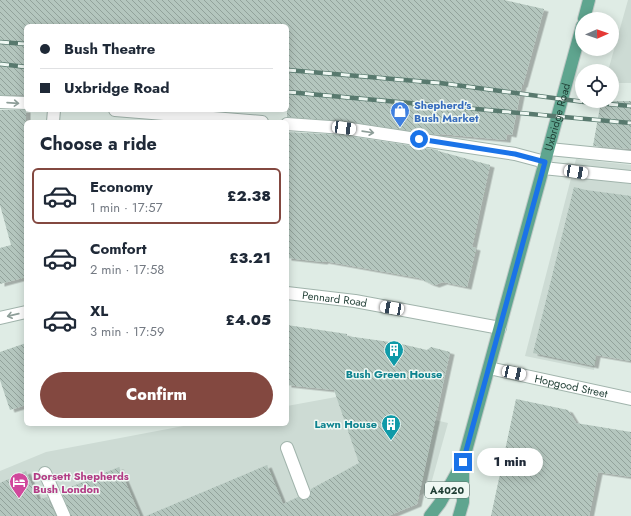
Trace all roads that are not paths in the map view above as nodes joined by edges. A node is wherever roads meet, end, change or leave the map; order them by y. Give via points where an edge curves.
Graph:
1 (589, 0) edge
2 (586, 12) edge
3 (575, 52) edge
4 (0, 102) edge
5 (24, 104) edge
6 (140, 112) edge
7 (238, 120) edge
8 (289, 124) edge
9 (549, 149) junction
10 (631, 157) edge
11 (544, 165) junction
12 (631, 177) edge
13 (289, 293) edge
14 (24, 312) edge
15 (0, 318) edge
16 (500, 328) junction
17 (489, 368) junction
18 (631, 399) edge
19 (287, 448) dead end
20 (463, 462) junction
21 (45, 473) dead end
22 (304, 493) dead end
23 (64, 516) edge
24 (430, 516) edge
25 (460, 516) edge

1 - 2 main road
3 - 9 main road, Uxbridge Road / A4020
4 -> 5 street
6 - 7 street
8 -> 11 street via 344,128 515,154
9 - 10 street
9 - 11 main road, Uxbridge Road / A4020
11 - 12 street via 584,173
11 - 16 main road, Uxbridge Road / A4020
13 - 16 street, Pennard Road via 355,301
14 -> 15 street
16 - 17 main road, Uxbridge Road / A4020
17 - 18 street, Hopgood Street
17 - 20 main road, Uxbridge Road / A4020
19 - 22 street
20 - 24 main road, Uxbridge Road / A4020
20 - 25 main road, Uxbridge Road / A4020 via 463,502
21 - 23 street

